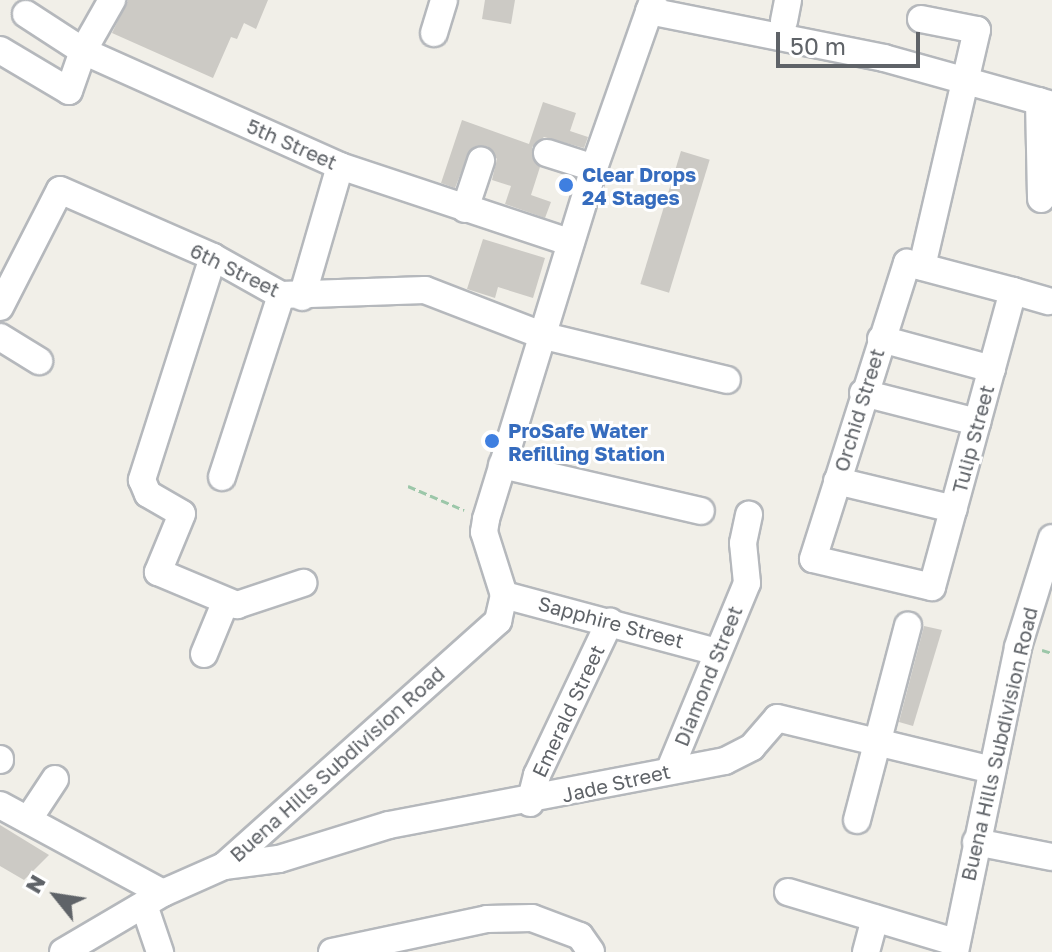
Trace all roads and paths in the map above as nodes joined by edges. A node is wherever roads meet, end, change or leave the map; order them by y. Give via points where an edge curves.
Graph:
1 (112, 0) edge
2 (444, 0) edge
3 (651, 5) edge
4 (26, 14) dead end
5 (921, 19) dead end
6 (434, 33) dead end
7 (0, 50) edge
8 (83, 51) junction
9 (965, 82) junction
10 (1045, 103) edge
11 (547, 153) dead end
12 (481, 161) dead end
13 (340, 166) junction
14 (594, 168) junction
15 (1041, 199) dead end
16 (465, 209) junction
17 (571, 243) junction
18 (213, 257) junction
19 (914, 265) junction
20 (1013, 291) junction
21 (291, 296) junction
22 (1049, 301) dead end
23 (0, 307) edge
24 (544, 336) junction
25 (0, 337) edge
26 (881, 339) junction
27 (39, 361) dead end
28 (992, 369) junction
29 (727, 380) dead end
30 (863, 393) junction
31 (977, 422) junction
32 (502, 465) junction
33 (222, 477) dead end
34 (837, 481) junction
35 (408, 486) dead end
36 (954, 509) junction
37 (701, 511) dead end
38 (749, 515) dead end
39 (486, 519) junction
40 (1052, 538) edge
41 (303, 583) dead end
42 (932, 587) joint
43 (504, 595) junction
44 (225, 603) junction
45 (610, 621) junction
46 (908, 626) dead end
47 (717, 652) junction
48 (204, 654) dead end
49 (877, 743) junction
50 (670, 769) junction
51 (992, 770) junction
52 (55, 779) dead end
53 (530, 803) junction
54 (0, 805) edge
55 (28, 820) junction
56 (857, 820) dead end
57 (976, 842) junction
58 (1052, 857) edge
59 (224, 866) junction
60 (788, 892) dead end
61 (153, 899) junction
62 (875, 918) junction
63 (955, 947) edge
64 (63, 952) edge
65 (160, 952) edge
66 (332, 952) edge
67 (591, 952) edge
68 (866, 952) edge

1 - 8 street
2 - 6 street
3 - 9 street via 884,58
3 - 14 street
4 - 8 street, 5th Street
5 - 9 street, Orchid Street via 977,30
7 - 8 street via 69,91
8 - 13 street, 5th Street
9 - 10 street
9 - 19 street, Orchid Street
10 - 15 street
11 - 14 street
12 - 16 street
13 - 16 street, 5th Street
13 - 21 street
14 - 17 street
16 - 17 street, 5th Street
17 - 24 street
18 - 21 street, 6th Street
18 - 23 street, 6th Street via 60,190
18 - 44 street via 142,480 148,494 182,514 158,572
19 - 20 street
19 - 26 street, Orchid Street
20 - 22 street
20 - 28 street, Tulip Street
21 - 24 street, 6th Street via 425,290
21 - 33 street
24 - 29 street, 6th Street
24 - 32 street
25 - 27 street
26 - 28 street
26 - 30 street, Orchid Street
28 - 31 street, Tulip Street
30 - 31 street
30 - 34 street, Orchid Street
31 - 36 street, Tulip Street
32 - 37 street
32 - 39 street
34 - 36 street
34 - 42 street, Orchid Street via 813,559
35 - 39 path
36 - 42 street, Tulip Street
38 - 47 street, Diamond Street via 743,543 747,583
39 - 43 street via 484,532
40 - 51 street, Buena Hills Subdivision Road via 1018,647
41 - 44 street via 237,605
43 - 45 street, Sapphire Street
43 - 59 street, Buena Hills Subdivision Road via 498,621
44 - 48 street
45 - 47 street, Sapphire Street
45 - 53 street, Emerald Street via 537,775
46 - 49 street
47 - 50 street, Diamond Street
49 - 50 street, Jade Street via 777,718 752,747 725,761
49 - 51 street, Jade Street
49 - 56 street
50 - 53 street, Jade Street
51 - 57 street, Buena Hills Subdivision Road
52 - 55 street
53 - 59 street, Jade Street via 389,825 279,859
54 - 55 street
55 - 61 street
57 - 58 street
57 - 63 street, Buena Hills Subdivision Road
59 - 61 street, Buena Hills Subdivision Road
60 - 62 street
61 - 64 street, Buena Hills Subdivision Road
61 - 65 street
62 - 63 street
62 - 68 street
66 - 67 street via 487,919 532,918 580,936

